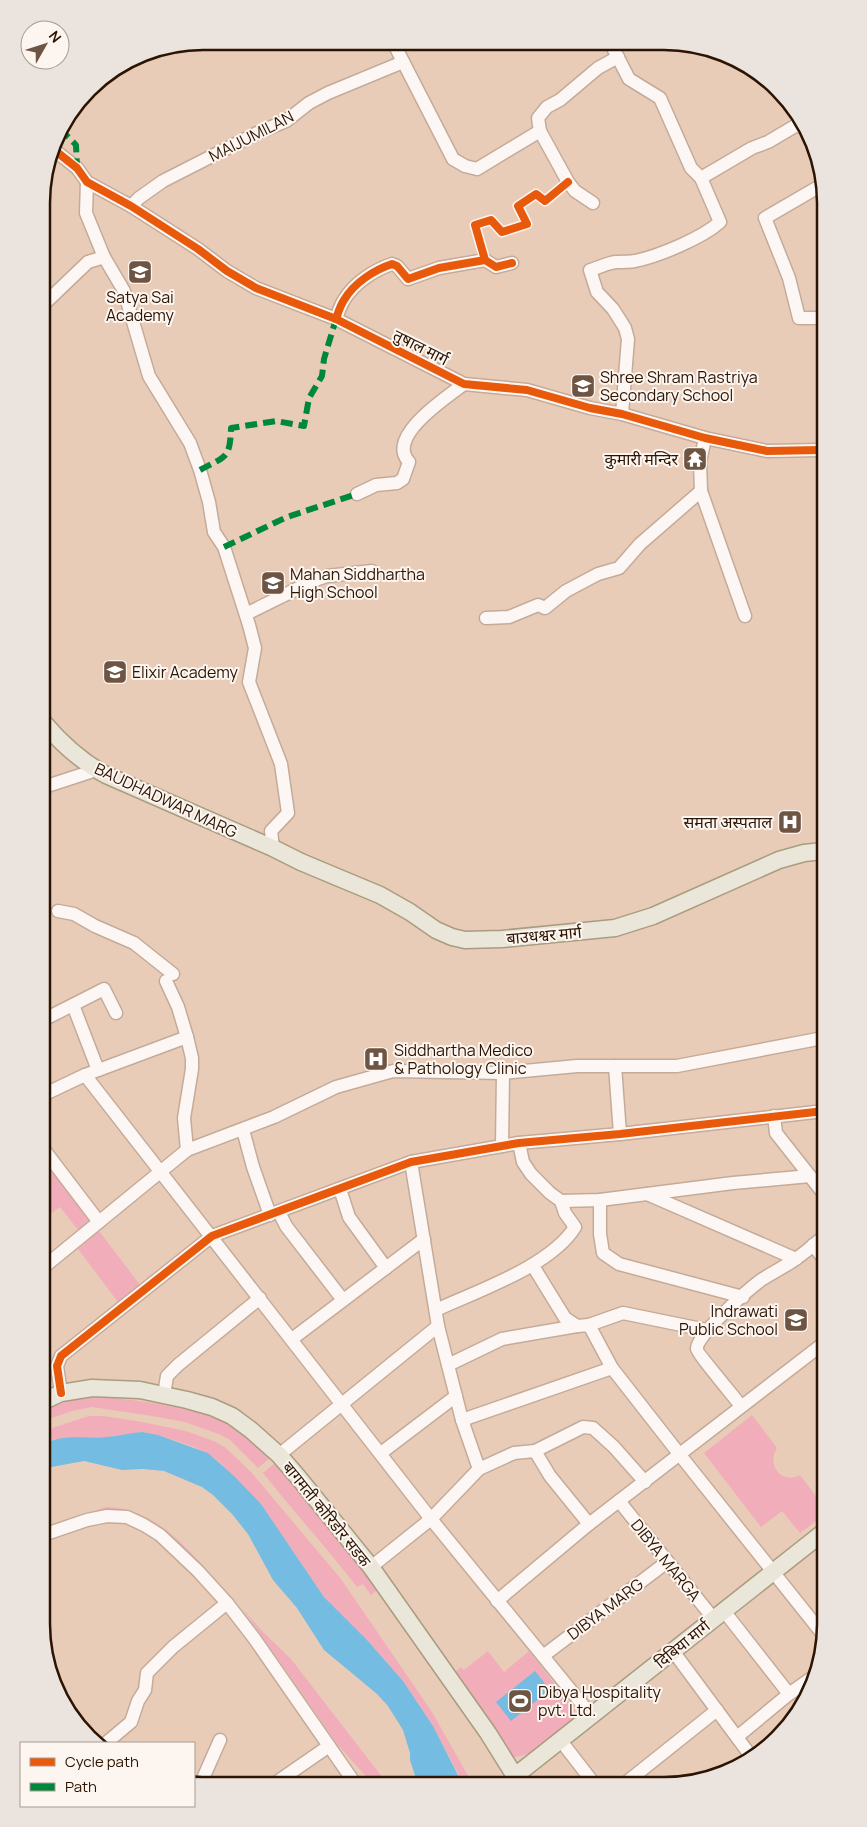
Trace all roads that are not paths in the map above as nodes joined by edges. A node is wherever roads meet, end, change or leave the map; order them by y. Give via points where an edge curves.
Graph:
1 (397, 50) edge
2 (614, 50) edge
3 (618, 57) junction
4 (403, 62) junction
5 (795, 126) edge
6 (540, 131) junction
7 (59, 154) edge
8 (701, 178) junction
9 (87, 182) junction
10 (816, 188) edge
11 (593, 203) dead end
12 (132, 206) junction
13 (104, 257) junction
14 (512, 263) dead end
15 (50, 298) edge
16 (817, 318) edge
17 (336, 319) junction
18 (464, 384) junction
19 (622, 414) junction
20 (706, 438) junction
21 (817, 450) edge
22 (701, 491) junction
23 (357, 494) dead end
24 (372, 571) dead end
25 (246, 614) junction
26 (745, 616) dead end
27 (486, 618) dead end
28 (50, 729) edge
29 (96, 770) junction
30 (50, 785) edge
31 (273, 848) junction
32 (817, 852) edge
33 (58, 911) dead end
34 (73, 1005) junction
35 (116, 1013) dead end
36 (50, 1015) edge
37 (186, 1037) junction
38 (817, 1039) edge
39 (615, 1066) junction
40 (98, 1070) junction
41 (503, 1072) junction
42 (85, 1075) junction
43 (50, 1092) edge
44 (817, 1112) edge
45 (774, 1116) junction
46 (243, 1130) junction
47 (620, 1134) junction
48 (519, 1144) junction
49 (502, 1146) junction
50 (187, 1150) junction
51 (411, 1162) junction
52 (50, 1167) edge
53 (161, 1173) junction
54 (810, 1176) junction
55 (817, 1185) edge
56 (340, 1189) junction
57 (647, 1194) junction
58 (600, 1200) junction
59 (561, 1201) junction
60 (274, 1213) junction
61 (99, 1222) junction
62 (212, 1236) junction
63 (424, 1239) junction
64 (817, 1242) edge
65 (813, 1245) junction
66 (817, 1250) edge
67 (796, 1259) junction
68 (50, 1262) edge
69 (533, 1266) junction
70 (386, 1268) junction
71 (743, 1296) junction
72 (260, 1298) junction
73 (344, 1300) junction
74 (436, 1310) junction
75 (438, 1326) junction
76 (583, 1326) junction
77 (706, 1330) junction
78 (292, 1339) junction
79 (817, 1348) edge
80 (448, 1365) junction
81 (612, 1368) junction
82 (164, 1395) junction
83 (456, 1396) junction
84 (54, 1397) edge
85 (342, 1404) junction
86 (741, 1406) junction
87 (462, 1420) junction
88 (536, 1451) junction
89 (381, 1453) junction
90 (279, 1455) junction
91 (680, 1455) junction
92 (478, 1469) junction
93 (645, 1482) junction
94 (619, 1501) junction
95 (431, 1519) junction
96 (590, 1524) junction
97 (50, 1533) edge
98 (817, 1537) edge
99 (667, 1562) junction
100 (370, 1567) junction
101 (774, 1572) junction
102 (497, 1600) junction
103 (227, 1603) junction
104 (718, 1614) junction
105 (817, 1627) edge
106 (673, 1651) junction
107 (543, 1656) junction
108 (805, 1683) edge
109 (789, 1694) junction
110 (717, 1710) junction
111 (592, 1715) junction
112 (737, 1737) junction
113 (220, 1740) dead end
114 (561, 1741) junction
115 (107, 1742) edge
116 (329, 1746) junction
117 (748, 1752) edge
118 (203, 1777) edge
119 (284, 1777) edge
120 (351, 1777) edge
121 (516, 1777) edge
122 (518, 1777) edge
123 (589, 1777) edge
124 (632, 1777) edge

1 - 4 street
2 - 3 street
3 - 6 street via 598,68 547,107 538,118
3 - 8 street via 629,79 660,98 691,168
4 - 6 street via 453,159 465,166 477,170
4 - 12 street, MAIJUMILAN via 309,103 286,121 163,181
5 - 8 street
6 - 11 street via 568,182
7 - 9 street, तुषाल मार्ग via 77,168
8 - 19 street via 720,222 711,230 647,258 614,262 590,270 597,292 613,309 628,338
9 - 12 street, तुषाल मार्ग
9 - 13 street via 86,213
10 - 16 street via 765,218 789,278 799,318
12 - 17 street, तुषाल मार्ग via 256,288
13 - 15 street via 88,262
13 - 25 street via 124,291 149,376 190,443 209,502 214,532 224,546
14 - 17 street via 496,267 485,260 439,268 408,279 392,264 359,282 344,300
17 - 18 street, तुषाल मार्ग
18 - 19 street, तुषाल मार्ग via 527,390
18 - 23 street via 412,426 403,450 409,462 403,479 397,483 376,485
19 - 20 street, तुषाल मार्ग
20 - 21 street, तुषाल मार्ग via 767,451
20 - 22 street via 700,462
22 - 26 street
22 - 27 street via 640,544 619,568 598,574 566,591 545,608 538,605 509,617
24 - 25 street via 315,580
25 - 31 street via 255,648 249,682 280,764 288,812 272,831
28 - 29 main road, BAUDHADWAR MARG
29 - 30 street
29 - 31 main road, BAUDHADWAR MARG
31 - 32 main road, बाउधश्वर मार्ग via 380,895 436,930 465,940 615,928 652,916 779,860
33 - 37 street via 74,914 134,943 169,977
34 - 35 street via 104,989
34 - 36 street
34 - 40 street
37 - 40 street
37 - 50 street via 192,1058 184,1118
38 - 39 street via 677,1066
39 - 41 street
39 - 47 street
40 - 42 street
41 - 46 street via 393,1071 336,1087
41 - 49 street
42 - 43 street
42 - 53 street
44 - 45 street
45 - 47 street
45 - 54 street via 776,1133
46 - 50 street
46 - 60 street via 253,1167
47 - 48 street
48 - 49 street
48 - 59 street via 523,1162 531,1174
49 - 51 street
50 - 53 street
51 - 56 street
51 - 63 street
52 - 61 street
53 - 61 street
53 - 62 street
54 - 55 street
54 - 57 street
56 - 60 street
56 - 70 street via 349,1217
57 - 58 street
57 - 67 street
58 - 59 street
58 - 71 street via 603,1253 619,1264
59 - 69 street via 574,1227 570,1235
60 - 62 street
60 - 73 street
61 - 68 street
62 - 72 street
62 - 84 street via 61,1356
63 - 70 street
63 - 74 street
64 - 65 street
65 - 66 street
65 - 67 street
67 - 71 street via 761,1280
69 - 74 street
69 - 76 street via 565,1318
70 - 73 street
71 - 77 street
72 - 78 street
72 - 82 street via 178,1364 167,1376
73 - 78 street
74 - 75 street
75 - 80 street
75 - 85 street
76 - 77 street via 623,1313
76 - 80 street via 502,1339
76 - 81 street
77 - 86 street via 697,1342 696,1350
78 - 85 street
79 - 86 street
80 - 83 street
81 - 87 street
81 - 91 street
82 - 84 main road, बागमती कोरिडोर सडक via 140,1390 92,1388
82 - 90 main road, बागमती कोरिडोर सडक via 232,1416
83 - 87 street
83 - 89 street
85 - 89 street
85 - 90 street
86 - 91 street
87 - 92 street
88 - 92 street via 514,1454
88 - 93 street via 584,1427 593,1428
88 - 96 street via 550,1476
89 - 95 street
90 - 100 main road, बागमती कोरिडोर सडक
91 - 93 street
91 - 101 street
92 - 95 street
93 - 94 street
94 - 96 street
94 - 99 street, DIBYA MARGA
95 - 100 street
95 - 102 street
96 - 102 street
97 - 103 street via 87,1520 127,1517 144,1524 166,1540
98 - 101 main road, दिबिया मार्ग
99 - 104 street, DIBYA MARGA
99 - 107 street, DIBYA MARG
100 - 121 main road, बागमती कोरिडोर सडक
101 - 104 main road, दिबिया मार्ग
101 - 105 street
102 - 107 street
103 - 115 street via 173,1647 148,1673 132,1722
103 - 116 street
104 - 106 main road, दिबिया मार्ग
104 - 109 street, DIBYA MARGA
106 - 110 street
106 - 111 main road, दिबिया मार्ग
107 - 111 street
108 - 109 street
109 - 112 street
110 - 112 street
110 - 124 street
111 - 114 main road, दिबिया मार्ग
112 - 117 street
113 - 118 street
114 - 122 main road, दिबिया मार्ग
114 - 123 street
116 - 119 street
116 - 120 street

